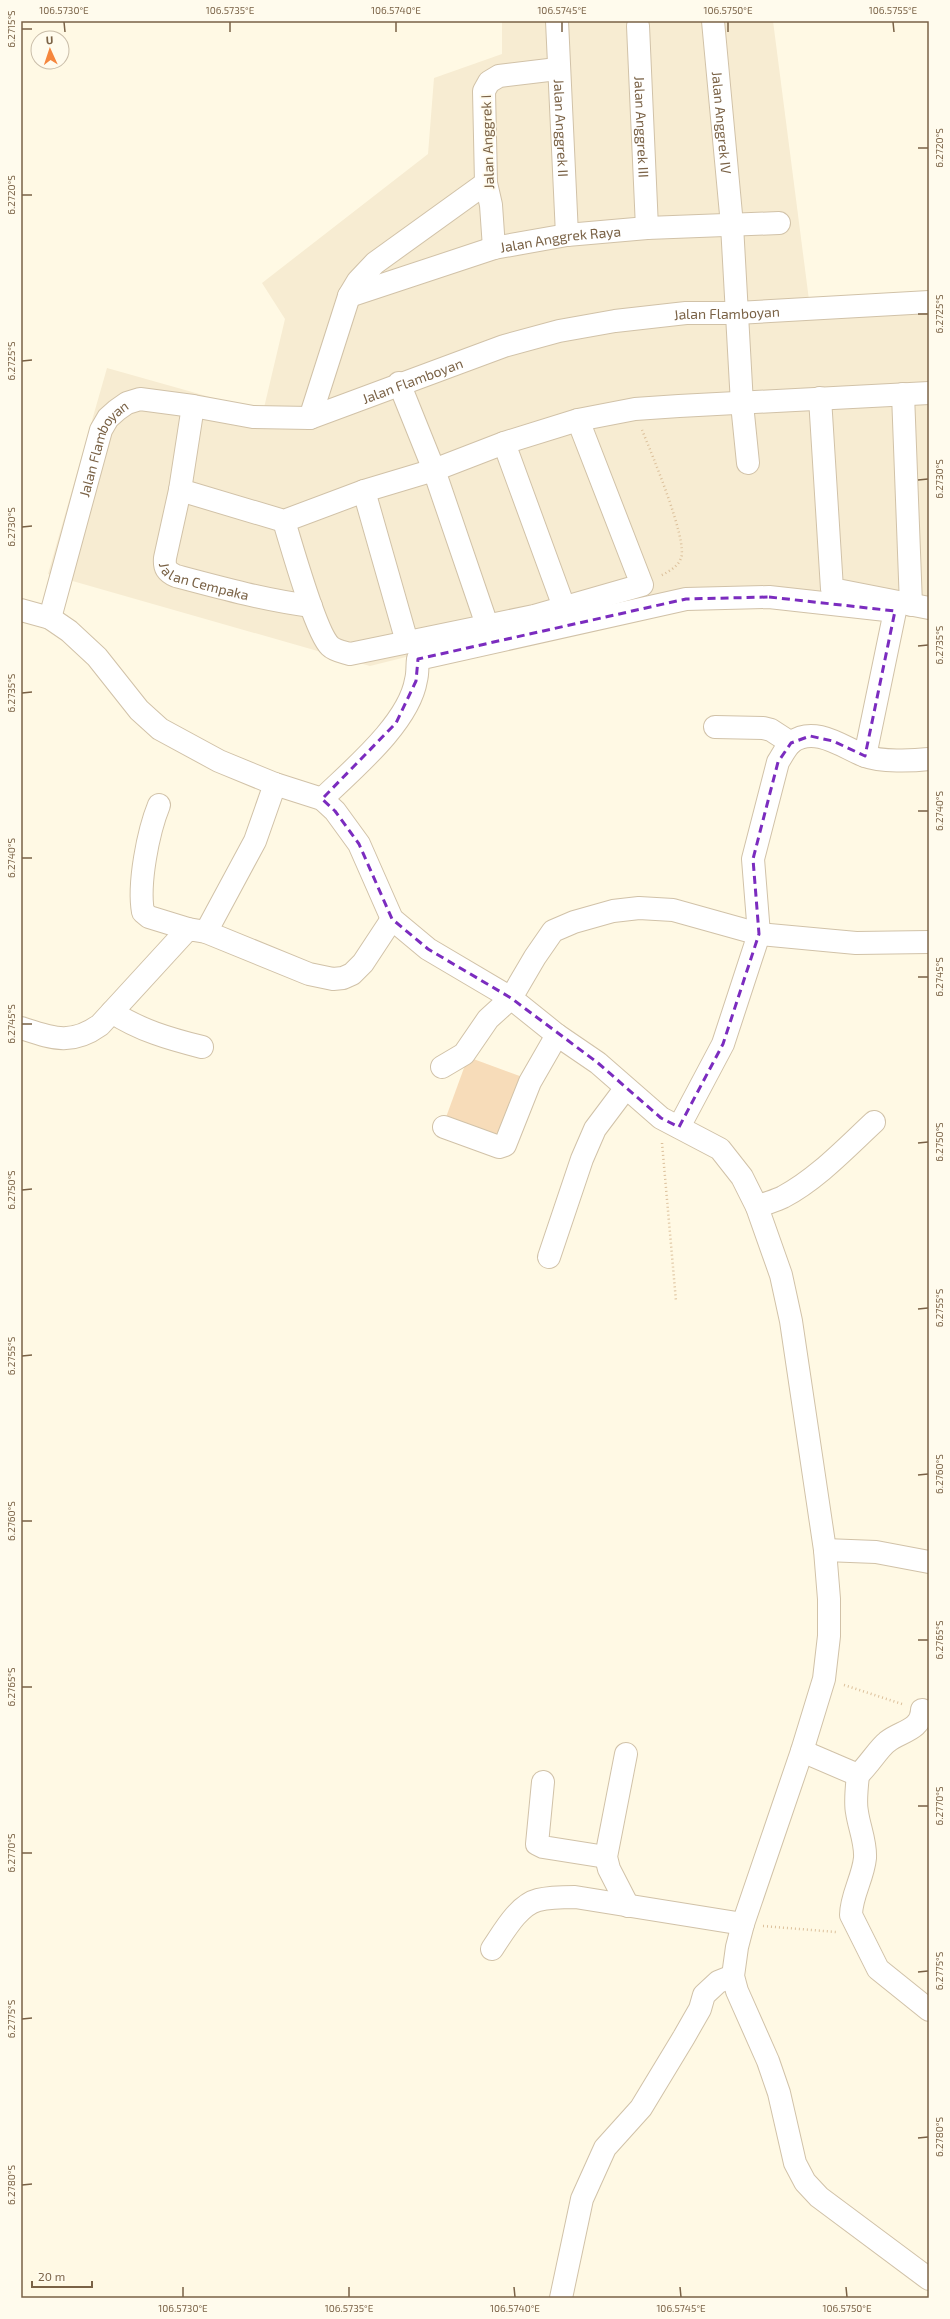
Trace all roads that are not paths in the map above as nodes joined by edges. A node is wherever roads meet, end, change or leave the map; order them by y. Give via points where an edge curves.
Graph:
1 (556, 21) edge
2 (713, 21) edge
3 (638, 26) dead end
4 (557, 69) junction
5 (486, 184) junction
6 (779, 223) dead end
7 (732, 225) junction
8 (647, 228) junction
9 (568, 235) junction
10 (494, 248) junction
11 (349, 296) junction
12 (929, 302) edge
13 (737, 313) junction
14 (399, 383) junction
15 (929, 393) edge
16 (903, 394) junction
17 (820, 398) junction
18 (742, 404) junction
19 (193, 406) junction
20 (310, 418) junction
21 (578, 420) junction
22 (504, 442) junction
23 (748, 462) dead end
24 (434, 470) junction
25 (180, 490) junction
26 (364, 491) junction
27 (284, 521) junction
28 (311, 606) junction
29 (920, 606) edge
30 (564, 607) junction
31 (21, 610) edge
32 (50, 618) junction
33 (487, 625) junction
34 (407, 642) junction
35 (715, 727) dead end
36 (791, 743) junction
37 (865, 756) junction
38 (929, 759) edge
39 (275, 784) junction
40 (322, 799) junction
41 (159, 805) dead end
42 (392, 918) junction
43 (197, 930) junction
44 (759, 934) junction
45 (929, 942) edge
46 (511, 998) junction
47 (112, 1012) junction
48 (21, 1028) edge
49 (557, 1035) junction
50 (202, 1047) dead end
51 (442, 1067) dead end
52 (625, 1089) junction
53 (874, 1122) dead end
54 (670, 1123) junction
55 (444, 1127) dead end
56 (757, 1207) junction
57 (549, 1257) dead end
58 (824, 1550) junction
59 (929, 1562) edge
60 (922, 1710) road end
61 (802, 1751) junction
62 (626, 1754) dead end
63 (858, 1775) junction
64 (543, 1782) dead end
65 (606, 1857) junction
66 (628, 1906) junction
67 (743, 1924) junction
68 (492, 1949) dead end
69 (733, 1976) junction
70 (929, 2010) edge
71 (929, 2280) edge
72 (560, 2298) edge

1 - 4 street, Jalan Anggrek II
2 - 7 street, Jalan Anggrek IV
3 - 8 street, Jalan Anggrek III
4 - 5 street, Jalan Anggrek I via 499,76 487,85 484,91
4 - 9 street, Jalan Anggrek II
5 - 10 street, Jalan Anggrek I via 491,205
5 - 11 street via 374,263
6 - 7 street, Jalan Anggrek Raya
7 - 8 street, Jalan Anggrek Raya
7 - 13 street, Jalan Anggrek IV
8 - 9 street, Jalan Anggrek Raya
9 - 10 street, Jalan Anggrek Raya
10 - 11 street, Jalan Anggrek Raya
11 - 20 street
12 - 13 street, Jalan Flamboyan
13 - 14 street, Jalan Flamboyan via 678,314 559,331 504,346
13 - 18 street, Jalan Anggrek IV
14 - 20 street, Jalan Flamboyan
14 - 24 street
15 - 16 street
16 - 17 street
16 - 29 street
17 - 18 street
17 - 29 street via 832,589
18 - 21 street via 635,410
18 - 23 street, Jalan Anggrek IV
19 - 20 street, Jalan Flamboyan via 253,417
19 - 25 street, Jalan Cempaka
19 - 32 street, Jalan Flamboyan via 140,399 127,403 108,418 101,430
21 - 22 street
21 - 30 street via 642,586
22 - 24 street
22 - 30 street
24 - 26 street
24 - 33 street
25 - 27 street
25 - 28 street, Jalan Cempaka via 164,564 169,573 259,597
26 - 27 street
26 - 34 street
27 - 28 street
28 - 34 street via 325,640 330,647 339,651 359,654
30 - 33 street
31 - 32 street
32 - 39 street via 87,648 139,710 160,729 218,761
33 - 34 street
35 - 36 street via 771,730
36 - 37 street via 810,736 833,741
36 - 44 street via 778,762 753,859
37 - 38 street via 914,762
37 - 40 street via 895,611 769,597 686,599 418,659 416,681 396,723
39 - 40 street
39 - 43 street via 255,840
40 - 42 street via 335,811 359,844
41 - 43 street via 151,823 147,844 143,912 149,917
42 - 43 street via 352,974 333,979 309,974
42 - 46 street via 428,950
43 - 47 street
44 - 45 street via 856,943
44 - 46 street via 672,910 639,908 613,911 553,931
44 - 54 street via 723,1044
46 - 49 street
46 - 51 street via 488,1019 464,1054
47 - 48 street via 88,1034 77,1038 47,1036
47 - 50 street via 129,1023 160,1036
49 - 52 street via 598,1063
49 - 55 street via 530,1082 505,1145 499,1147
52 - 54 street
52 - 57 street via 595,1129 582,1159
53 - 56 street via 843,1152 807,1180 783,1196
54 - 56 street via 720,1149 742,1177
56 - 58 street via 781,1275 791,1321
58 - 59 street via 876,1552
58 - 61 street via 829,1614 824,1679
60 - 63 street via 919,1724 886,1742
61 - 63 street
61 - 67 street
62 - 65 street
63 - 70 street via 856,1810 864,1838 865,1857 861,1878 851,1905 851,1915 878,1969
64 - 65 street via 537,1844
65 - 66 street via 609,1869
66 - 67 street
66 - 68 street via 575,1897 537,1900 518,1915
67 - 69 street
69 - 71 street via 777,2086 795,2163 805,2182 837,2212
69 - 72 street via 718,1982 704,1995 700,2009 641,2108 605,2148 582,2199

